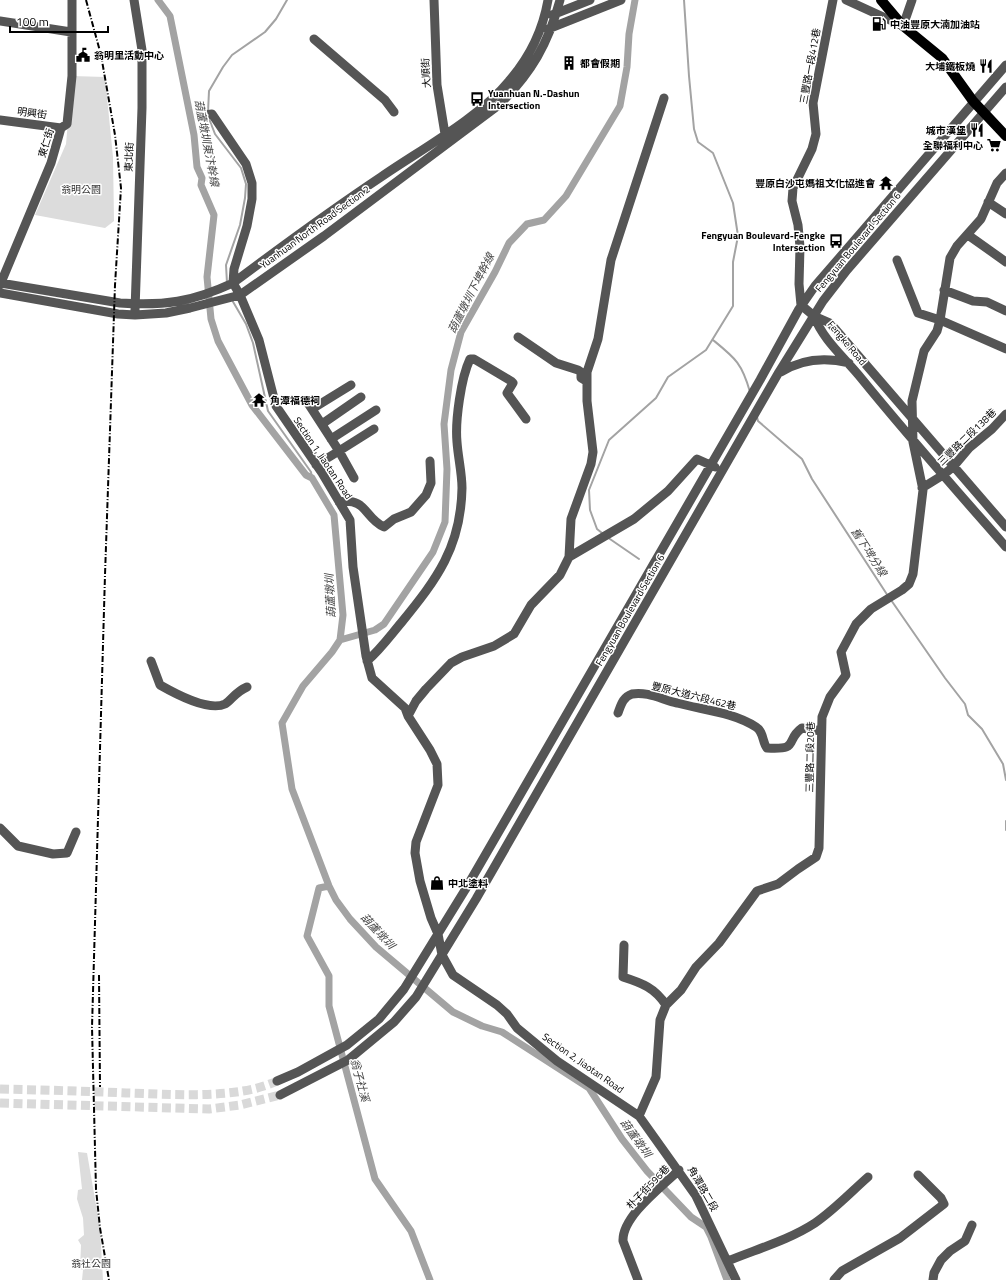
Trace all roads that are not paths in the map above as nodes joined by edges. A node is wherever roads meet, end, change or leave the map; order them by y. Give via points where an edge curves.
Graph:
1 (72, 0) edge
2 (134, 0) edge
3 (434, 0) edge
4 (548, 0) edge
5 (560, 0) edge
6 (590, 0) edge
7 (621, 0) edge
8 (833, 0) edge
9 (846, 0) edge
10 (881, 0) edge
11 (912, 0) edge
12 (556, 14) junction
13 (544, 16) junction
14 (0, 21) edge
15 (903, 26) junction
16 (553, 28) junction
17 (539, 30) junction
18 (71, 32) junction
19 (314, 39) dead end
20 (1006, 65) edge
21 (1006, 86) edge
22 (664, 98) dead end
23 (974, 101) junction
24 (394, 112) dead end
25 (984, 112) junction
26 (209, 115) dead end
27 (0, 120) edge
28 (61, 128) junction
29 (445, 134) junction
30 (1006, 136) edge
31 (452, 141) junction
32 (1006, 173) edge
33 (988, 202) junction
34 (1006, 214) edge
35 (968, 235) junction
36 (897, 260) dead end
37 (1006, 262) edge
38 (232, 283) junction
39 (0, 284) edge
40 (944, 290) junction
41 (0, 293) edge
42 (240, 295) junction
43 (135, 304) junction
44 (189, 305) junction
45 (802, 305) junction
46 (1006, 311) edge
47 (134, 315) junction
48 (814, 316) junction
49 (940, 320) junction
50 (518, 337) dead end
51 (1006, 349) edge
52 (849, 364) junction
53 (780, 372) junction
54 (586, 381) junction
55 (351, 385) dead end
56 (361, 397) dead end
57 (306, 400) dead end
58 (312, 409) junction
59 (376, 410) dead end
60 (1006, 414) edge
61 (911, 417) junction
62 (526, 419) dead end
63 (322, 424) junction
64 (374, 429) dead end
65 (331, 439) junction
66 (913, 442) junction
67 (339, 452) junction
68 (430, 461) dead end
69 (316, 465) junction
70 (711, 465) junction
71 (953, 467) junction
72 (723, 472) junction
73 (943, 476) junction
74 (354, 478) dead end
75 (922, 488) junction
76 (339, 502) junction
77 (1006, 527) edge
78 (1006, 547) edge
79 (568, 558) junction
80 (366, 658) junction
81 (151, 661) dead end
82 (246, 687) dead end
83 (618, 713) dead end
84 (408, 716) junction
85 (821, 731) junction
86 (0, 828) edge
87 (76, 832) dead end
88 (438, 934) junction
89 (624, 945) dead end
90 (442, 955) junction
91 (666, 1005) junction
92 (277, 1081) tunnel mouth
93 (280, 1095) tunnel mouth
94 (639, 1116) junction
95 (679, 1170) junction
96 (918, 1175) dead end
97 (868, 1177) dead end
98 (972, 1224) dead end
99 (728, 1261) junction
100 (638, 1280) edge
101 (736, 1280) edge
102 (834, 1280) edge
103 (933, 1280) edge

1 - 18 street, 東仁街
2 - 43 street, 東北街 via 142,50
3 - 29 street, 大順街 via 437,85
4 - 13 street, Yuanhuan North Road Section 2
5 - 12 street, Yuanhuan North Road Section 2
6 - 12 street
7 - 16 street
8 - 45 street, 三豐路一段412巷 via 813,103 816,134 812,149 793,188 792,201 800,246 799,284
9 - 15 street
10 - 15 main road
11 - 15 street
12 - 13 street
12 - 16 street, Yuanhuan North Road Section 2
13 - 17 street, Yuanhuan North Road Section 2
14 - 18 street
15 - 23 main road via 942,58
16 - 17 street
16 - 31 street, Yuanhuan North Road Section 2 via 537,59 516,87 499,105
17 - 29 street, Yuanhuan North Road Section 2 via 524,61 509,82 486,104
18 - 28 street, 東仁街 via 72,76 68,116 67,124
19 - 24 street via 385,100
20 - 23 street, Fengyuan Boulevard Section 6
21 - 25 street, Fengyuan Boulevard Section 6
22 - 54 street via 611,260 598,339
23 - 25 main road
23 - 45 street, Fengyuan Boulevard Section 6 via 832,265
25 - 30 main road
25 - 48 street, Fengyuan Boulevard Section 6 via 847,270
26 - 38 street via 246,164 252,183 247,226
27 - 28 street, 明興街
28 - 39 street, 東仁街 via 51,163
29 - 31 street
29 - 38 street, Yuanhuan North Road Section 2
31 - 42 street, Yuanhuan North Road Section 2
32 - 33 street, 三豐路二段20巷 via 997,183
33 - 34 street
33 - 35 street, 三豐路二段20巷 via 981,219
35 - 37 street
35 - 40 street, 三豐路二段20巷 via 950,258
36 - 49 street via 918,313
38 - 42 street, Section 1, Jiaotan Road
38 - 44 street, Yuanhuan North Road Section 2
39 - 43 street, Yuanhuan North Road Section 2
40 - 46 street via 973,301 987,302
40 - 49 street, 三豐路二段20巷
41 - 47 street, Yuanhuan North Road Section 2
42 - 44 street, Yuanhuan North Road Section 2
42 - 69 street, Section 1, Jiaotan Road via 259,340 276,406
43 - 44 street, Yuanhuan North Road Section 2
43 - 47 street, 東北街
44 - 47 street, Yuanhuan North Road Section 2 via 166,313
45 - 48 street
45 - 70 street, Fengyuan Boulevard Section 6
48 - 52 street, Fengke Road via 819,330
48 - 53 street, Fengyuan Boulevard Section 6
48 - 61 street, Fengke Road via 830,323
49 - 51 street
49 - 61 street, 三豐路二段20巷 via 937,331 924,351 912,401
50 - 54 street via 556,363 578,370 581,378
52 - 53 street via 832,360 814,360 793,365
52 - 66 street, Fengke Road
53 - 72 street, Fengyuan Boulevard Section 6
54 - 79 street via 593,452 571,519
55 - 58 street
56 - 63 street
57 - 58 street
58 - 63 street
59 - 65 street
60 - 71 street, 三豐路二段138巷 via 969,448
61 - 66 street, 三豐路二段20巷
61 - 71 street, Fengke Road
62 - 80 street via 507,394 513,383 470,359 464,377 457,430 462,487 455,538 428,591 377,652
63 - 65 street
64 - 67 street
65 - 67 street
66 - 73 street, Fengke Road
66 - 75 street, 三豐路二段20巷
67 - 69 street
67 - 74 street
68 - 76 street via 432,483 426,495 411,512 384,527 355,501
69 - 76 street, Section 1, Jiaotan Road
70 - 72 street
70 - 79 street via 697,459 668,491 634,520
70 - 88 street, Fengyuan Boulevard Section 6
71 - 73 street, 三豐路二段138巷
71 - 77 street, Fengke Road
72 - 90 street, Fengyuan Boulevard Section 6
73 - 75 street, 三豐路二段138巷
73 - 78 street, Fengke Road
75 - 85 street, 三豐路二段20巷 via 913,574 909,584 871,610 856,624 841,652 846,675 824,709
76 - 80 street, Section 1, Jiaotan Road via 350,520 353,567
79 - 84 street via 560,575 531,605 514,634 494,646 451,663 426,688
80 - 84 street, Section 2, Jiaotan Road via 372,678 406,708
81 - 82 street via 160,685 187,699 212,706 225,704
83 - 85 street, 豐原大道六段462巷 via 622,702 628,696 637,693 658,697 700,710 724,713 747,722 762,732 767,748 783,749 802,728
84 - 88 street, Section 2, Jiaotan Road via 430,750 438,770 438,786 416,842 415,853 431,918
85 - 91 street, 三豐路二段20巷 via 817,856 778,884 757,891 719,943
86 - 87 street via 18,846 53,854 67,853
88 - 90 street, Section 2, Jiaotan Road
88 - 92 street, Fengyuan Boulevard Section 6 via 404,989 378,1019 347,1045
89 - 91 street via 624,977 652,988
90 - 93 street, Fengyuan Boulevard Section 6 via 416,996 394,1022 348,1060
90 - 94 street, Section 2, Jiaotan Road via 453,975 507,1014 517,1028 552,1056
91 - 94 street, 三豐路二段20巷 via 660,1020 656,1077
94 - 95 street, 角潭路二段
95 - 99 street, 角潭路二段 via 696,1196
95 - 100 street, 朴子街596巷 via 658,1190 623,1234 623,1241
96 - 102 street via 944,1204 900,1238 842,1271
97 - 99 street via 813,1224
98 - 103 street via 965,1241 941,1260
99 - 101 street, 角潭路二段

